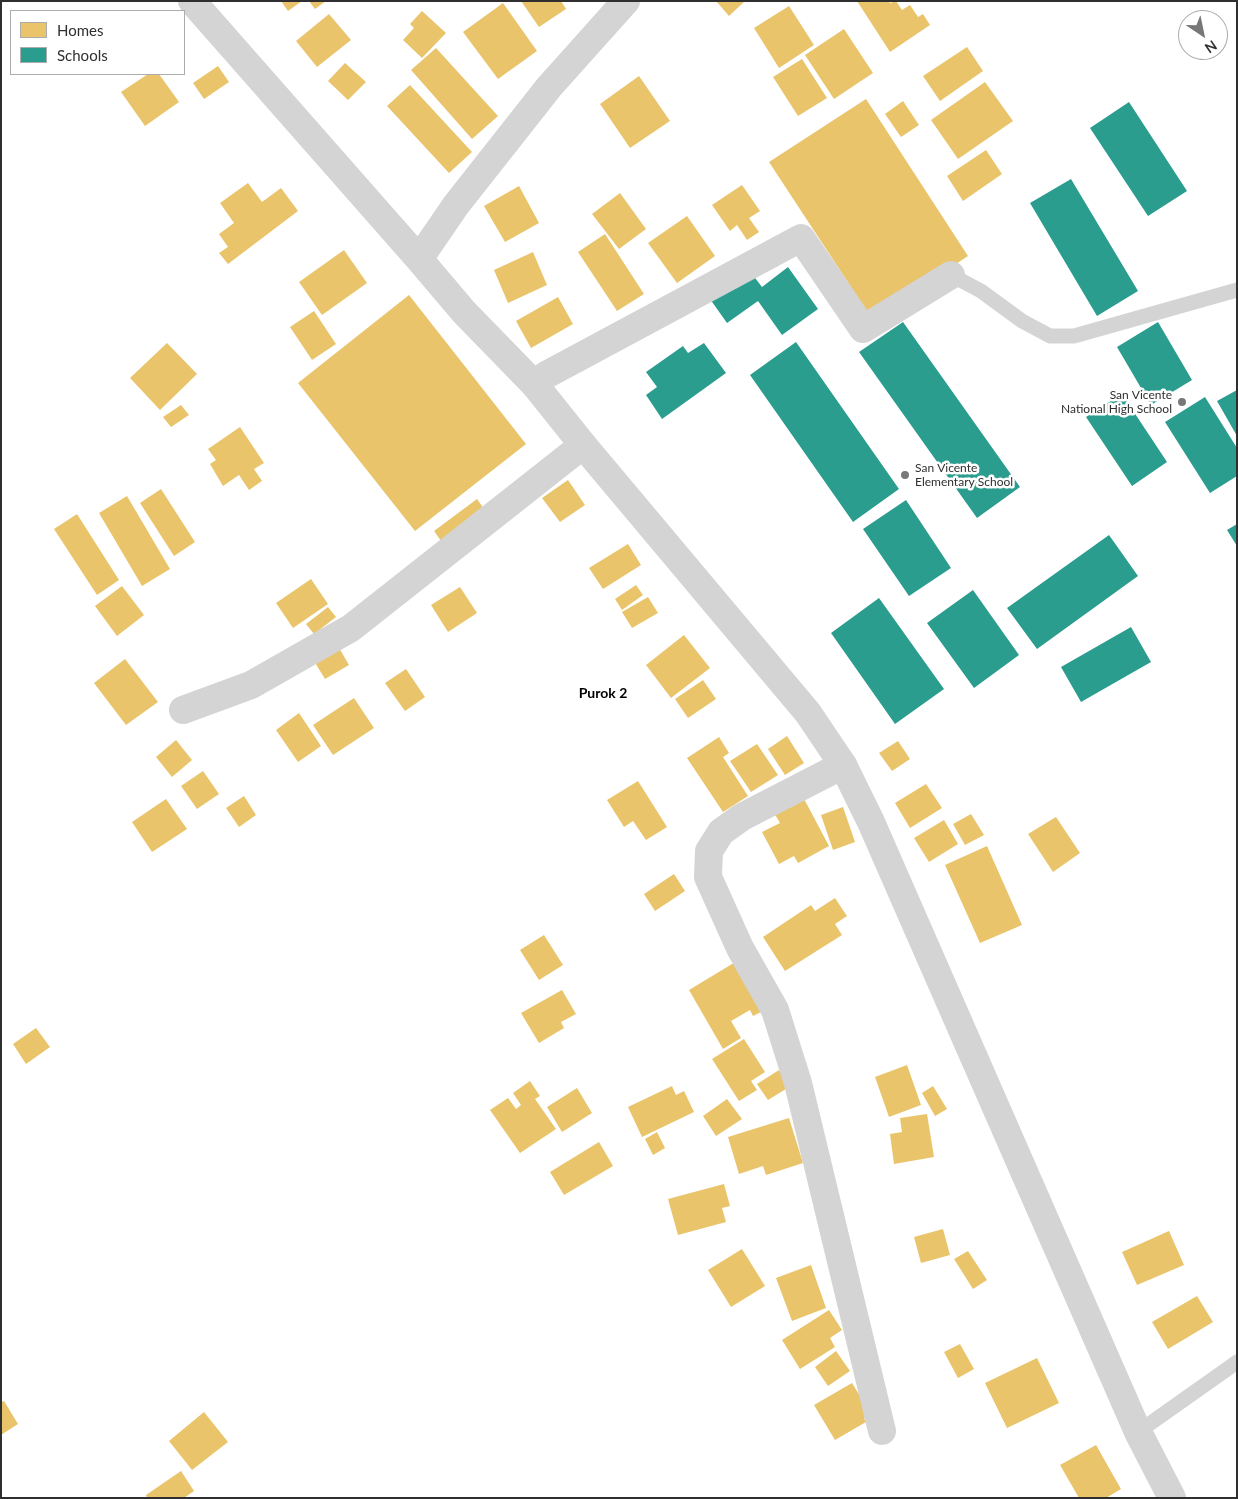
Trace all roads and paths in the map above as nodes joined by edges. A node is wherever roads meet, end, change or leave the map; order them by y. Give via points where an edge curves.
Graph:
1 (192, 1) edge
2 (626, 1) edge
3 (419, 258) junction
4 (951, 274) joint
5 (1237, 290) edge
6 (535, 385) junction
7 (582, 445) junction
8 (183, 710) dead end
9 (843, 765) junction
10 (1237, 1362) edge
11 (882, 1431) dead end
12 (1138, 1432) junction
13 (1172, 1498) edge

1 - 3 street
2 - 3 street via 549,87 456,205
3 - 6 street via 464,312
4 - 5 lane via 1050,336 1074,336
4 - 6 street via 863,329 801,238 546,375
6 - 7 street
7 - 8 street via 352,628 251,685
7 - 9 street via 808,713
9 - 11 street via 742,817 720,832 708,851 708,877 740,948 775,1010 798,1083
9 - 12 street via 875,831
10 - 12 lane
12 - 13 street

